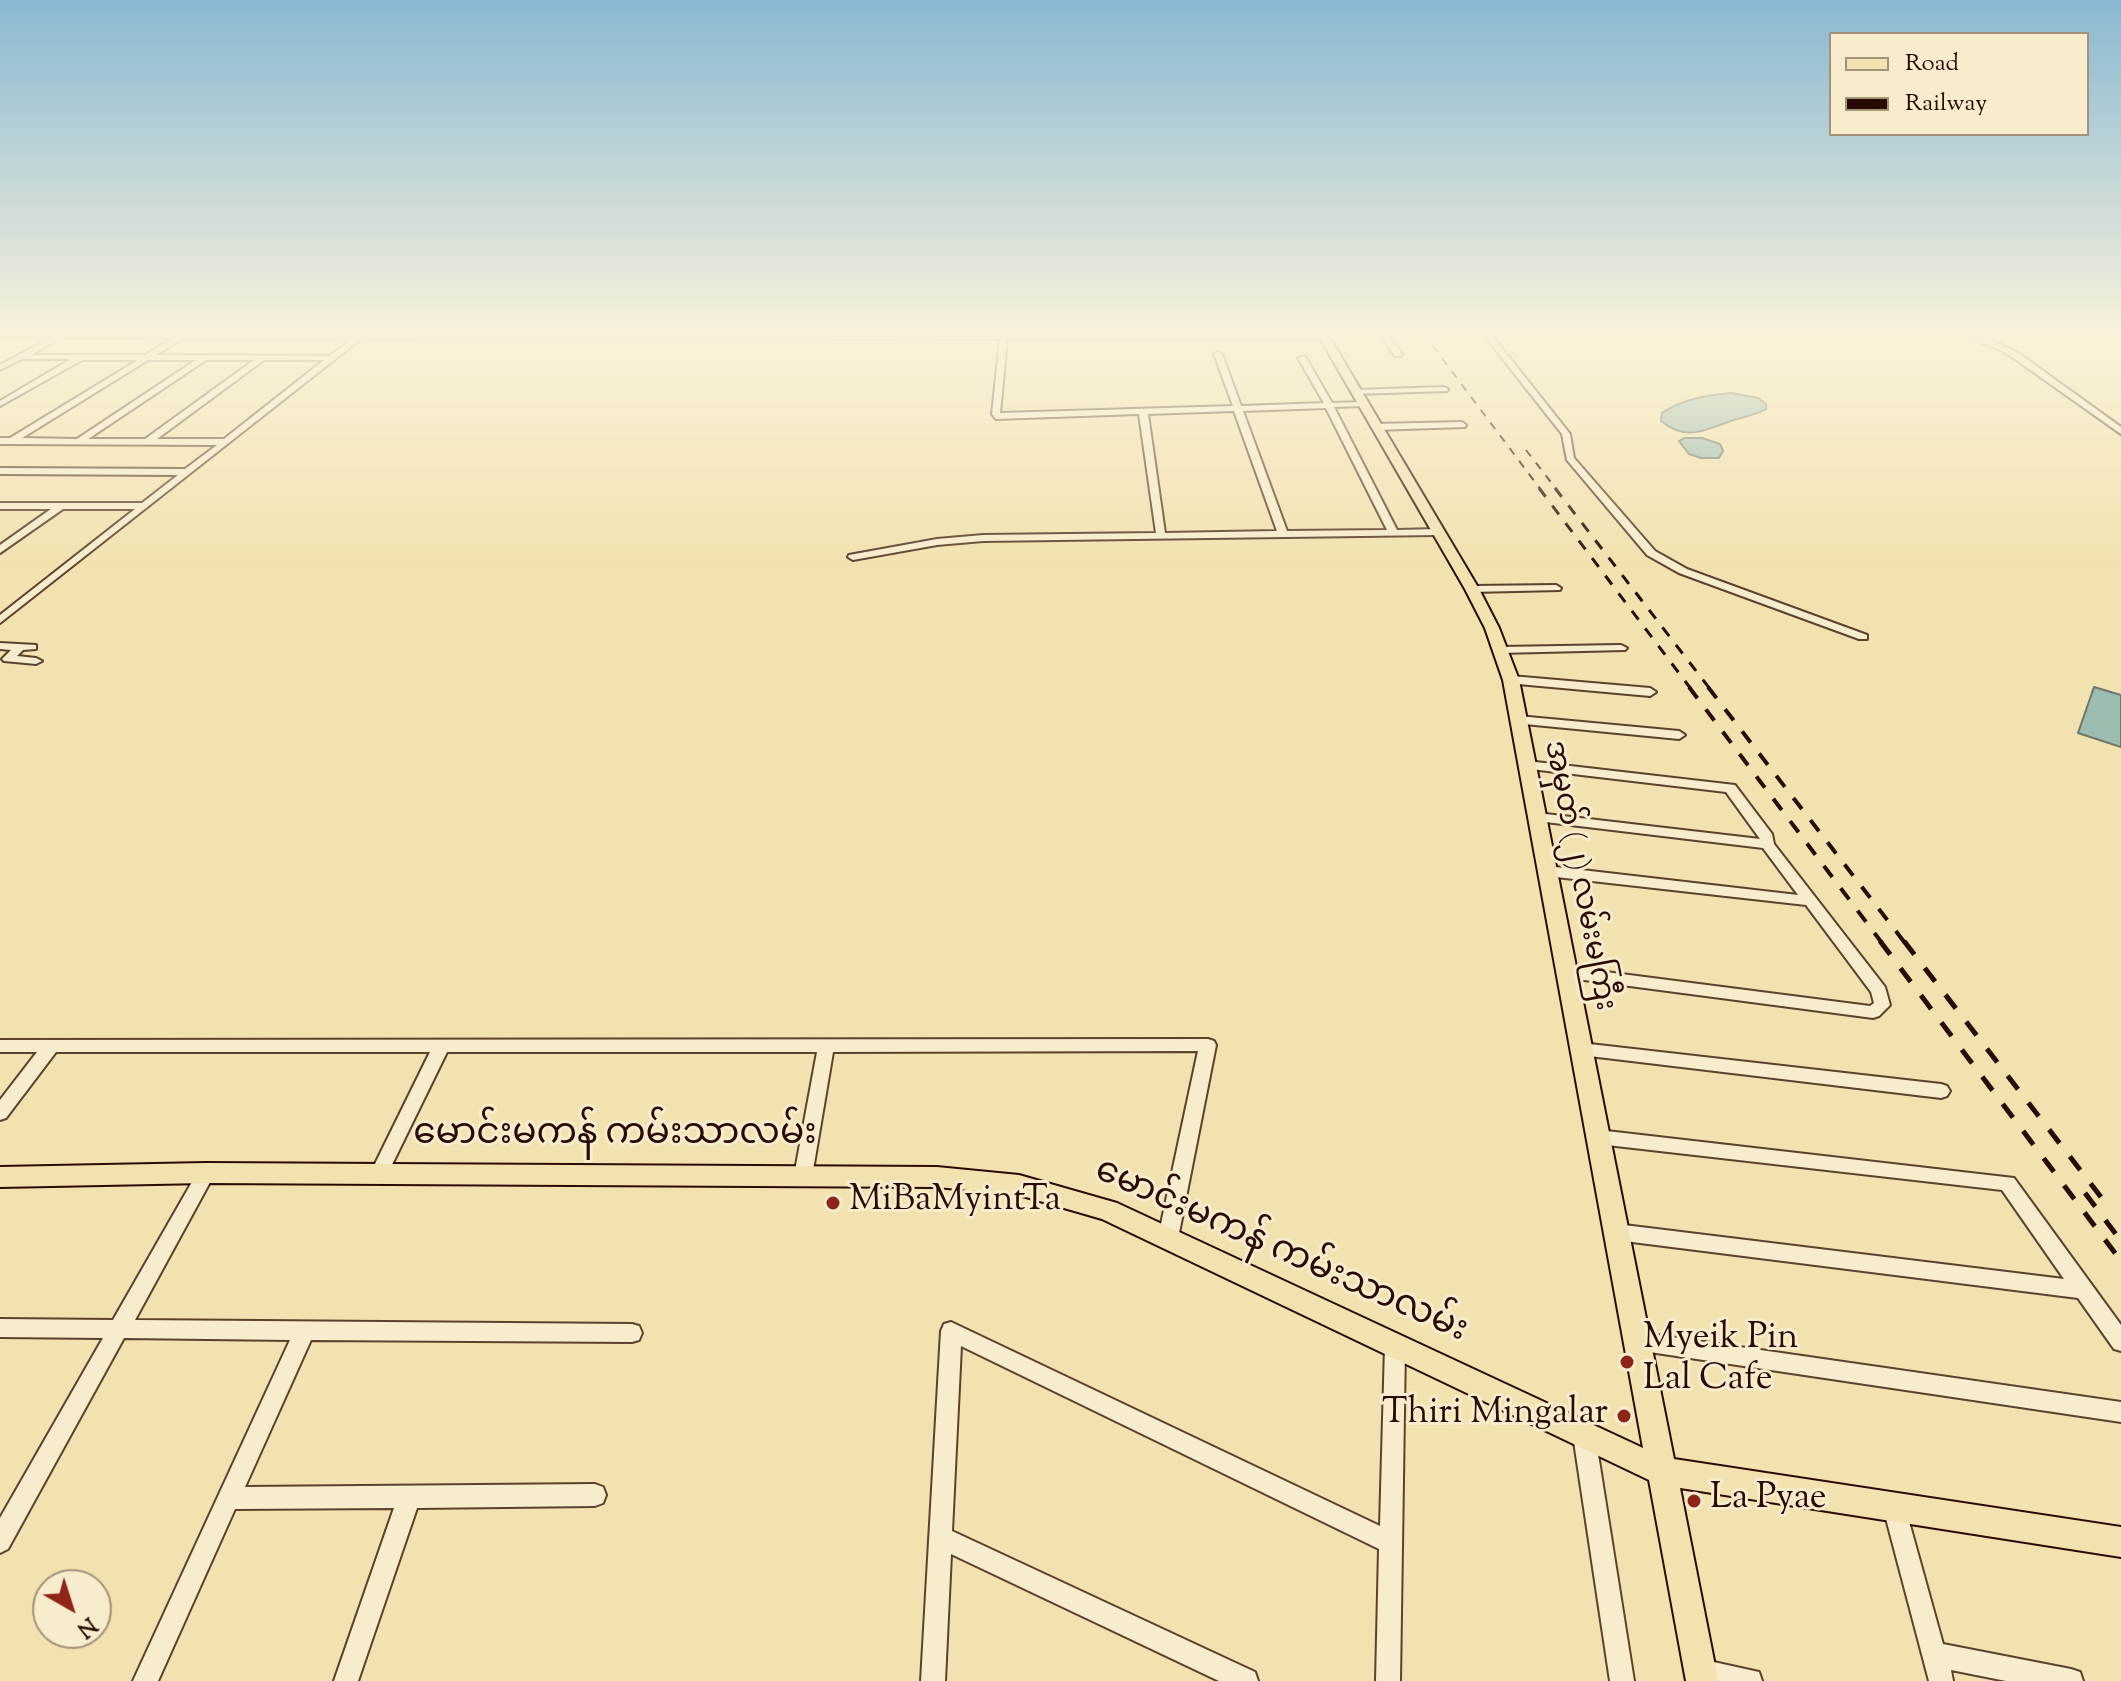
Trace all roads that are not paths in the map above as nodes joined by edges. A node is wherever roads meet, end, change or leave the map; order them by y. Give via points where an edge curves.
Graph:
1 (55, 411) edge
2 (124, 411) edge
3 (189, 411) edge
4 (264, 411) edge
5 (997, 411) edge
6 (1130, 411) edge
7 (1143, 411) edge
8 (1240, 411) edge
9 (1332, 411) edge
10 (1366, 411) edge
11 (1548, 411) edge
12 (2094, 411) edge
13 (1462, 425) dead end
14 (1375, 427) junction
15 (2121, 431) edge
16 (5, 441) edge
17 (79, 441) junction
18 (147, 442) junction
19 (225, 442) junction
20 (0, 447) edge
21 (0, 471) edge
22 (188, 472) junction
23 (0, 506) edge
24 (61, 506) junction
25 (145, 506) junction
26 (1393, 532) junction
27 (1437, 532) junction
28 (1283, 534) junction
29 (1161, 536) junction
30 (0, 550) edge
31 (853, 557) dead end
32 (1556, 588) dead end
33 (1472, 589) junction
34 (0, 620) edge
35 (1863, 637) dead end
36 (0, 646) edge
37 (1621, 648) dead end
38 (1500, 650) junction
39 (36, 661) dead end
40 (1511, 680) junction
41 (1650, 692) dead end
42 (1518, 720) junction
43 (1679, 735) dead end
44 (1527, 765) junction
45 (1537, 817) junction
46 (1767, 844) junction
47 (1547, 871) junction
48 (1811, 901) junction
49 (1567, 973) junction
50 (0, 1046) edge
51 (51, 1046) junction
52 (441, 1046) junction
53 (826, 1046) junction
54 (1581, 1049) junction
55 (1941, 1091) dead end
56 (0, 1113) edge
57 (1598, 1137) junction
58 (206, 1173) junction
59 (379, 1174) junction
60 (803, 1176) junction
61 (0, 1177) edge
62 (1616, 1232) junction
63 (1168, 1238) junction
64 (2084, 1290) junction
65 (0, 1328) edge
66 (119, 1329) junction
67 (305, 1330) junction
68 (632, 1333) dead end
69 (1636, 1341) junction
70 (2121, 1342) edge
71 (1395, 1346) junction
72 (2121, 1412) edge
73 (1584, 1435) junction
74 (1661, 1471) junction
75 (595, 1495) dead end
76 (409, 1497) junction
77 (228, 1498) junction
78 (1894, 1507) junction
79 (940, 1537) junction
80 (0, 1541) edge
81 (2121, 1542) edge
82 (1391, 1543) junction
83 (1934, 1655) junction
84 (1701, 1676) edge
85 (145, 1681) edge
86 (346, 1681) edge
87 (933, 1681) edge
88 (1246, 1681) edge
89 (1388, 1681) edge
90 (1622, 1681) edge
91 (1750, 1681) edge
92 (1941, 1681) edge
93 (2071, 1681) edge

1 - 16 street
2 - 17 street
3 - 18 street
4 - 19 street
5 - 6 street via 997,416
7 - 29 street
8 - 28 street
9 - 26 street
10 - 14 main road, အမှတ် (၂) လမ်းမကြီး
11 - 35 street via 1566,434 1570,458 1651,553 1683,571
12 - 15 street
13 - 14 street
14 - 27 main road, အမှတ် (၂) လမ်းမကြီး
16 - 17 street
16 - 20 street
17 - 18 street
18 - 19 street
19 - 22 street
21 - 22 street
22 - 25 street
23 - 24 street
24 - 25 street
24 - 30 street
25 - 34 street
26 - 27 street
26 - 28 street
27 - 33 main road, အမှတ် (၂) လမ်းမကြီး
28 - 29 street
29 - 31 street via 983,538
32 - 33 street
33 - 38 main road, အမှတ် (၂) လမ်းမကြီး
36 - 39 street via 26,647 8,659
37 - 38 street
38 - 40 main road, အမှတ် (၂) လမ်းမကြီး
40 - 41 street
40 - 42 main road, အမှတ် (၂) လမ်းမကြီး
42 - 43 street
42 - 44 main road, အမှတ် (၂) လမ်းမကြီး
44 - 45 main road, အမှတ် (၂) လမ်းမကြီး
44 - 46 street via 1725,785 1767,837
45 - 46 street
45 - 47 main road, အမှတ် (၂) လမ်းမကြီး
46 - 48 street
47 - 48 street
47 - 49 main road, အမှတ် (၂) လမ်းမကြီး
48 - 49 street via 1879,991 1882,1005 1873,1012
49 - 54 main road, အမှတ် (၂) လမ်းမကြီး
50 - 51 street
51 - 52 street
51 - 56 street
52 - 53 street
52 - 59 street
53 - 60 street
53 - 63 street via 1208,1045
54 - 55 street
54 - 57 main road, အမှတ် (၂) လမ်းမကြီး
57 - 62 main road, အမှတ် (၂) လမ်းမကြီး
57 - 64 street via 2007,1183
58 - 59 main road, မောင်းမကန် ကမ်းသာလမ်း
58 - 61 main road, မောင်းမကန် ကမ်းသာလမ်း
58 - 66 street
59 - 60 main road, မောင်းမကန် ကမ်းသာလမ်း
60 - 63 main road, မောင်းမကန် ကမ်းသာလမ်း via 937,1177 1019,1185 1108,1210
62 - 64 street
62 - 69 main road, အမှတ် (၂) လမ်းမကြီး
63 - 71 main road, မောင်းမကန် ကမ်းသာလမ်း
64 - 70 street
65 - 66 street
66 - 67 street
66 - 80 street
67 - 68 street
67 - 77 street
69 - 72 street
69 - 74 main road, အမှတ် (၂) လမ်းမကြီး
71 - 73 main road, မောင်းမကန် ကမ်းသာလမ်း
71 - 82 street
73 - 74 main road, မောင်းမကန် ကမ်းသာလမ်း
73 - 90 street
74 - 78 main road, မောင်းမကန် ကမ်းသာလမ်း
74 - 84 main road, အမှတ် (၂) လမ်းမကြီး
75 - 76 street
76 - 77 street
76 - 86 street
77 - 85 street
78 - 81 main road, မောင်းမကန် ကမ်းသာလမ်း
78 - 83 street
79 - 82 street via 951,1331
79 - 87 street
79 - 88 street
82 - 89 street
83 - 92 street
83 - 93 street
84 - 91 street

